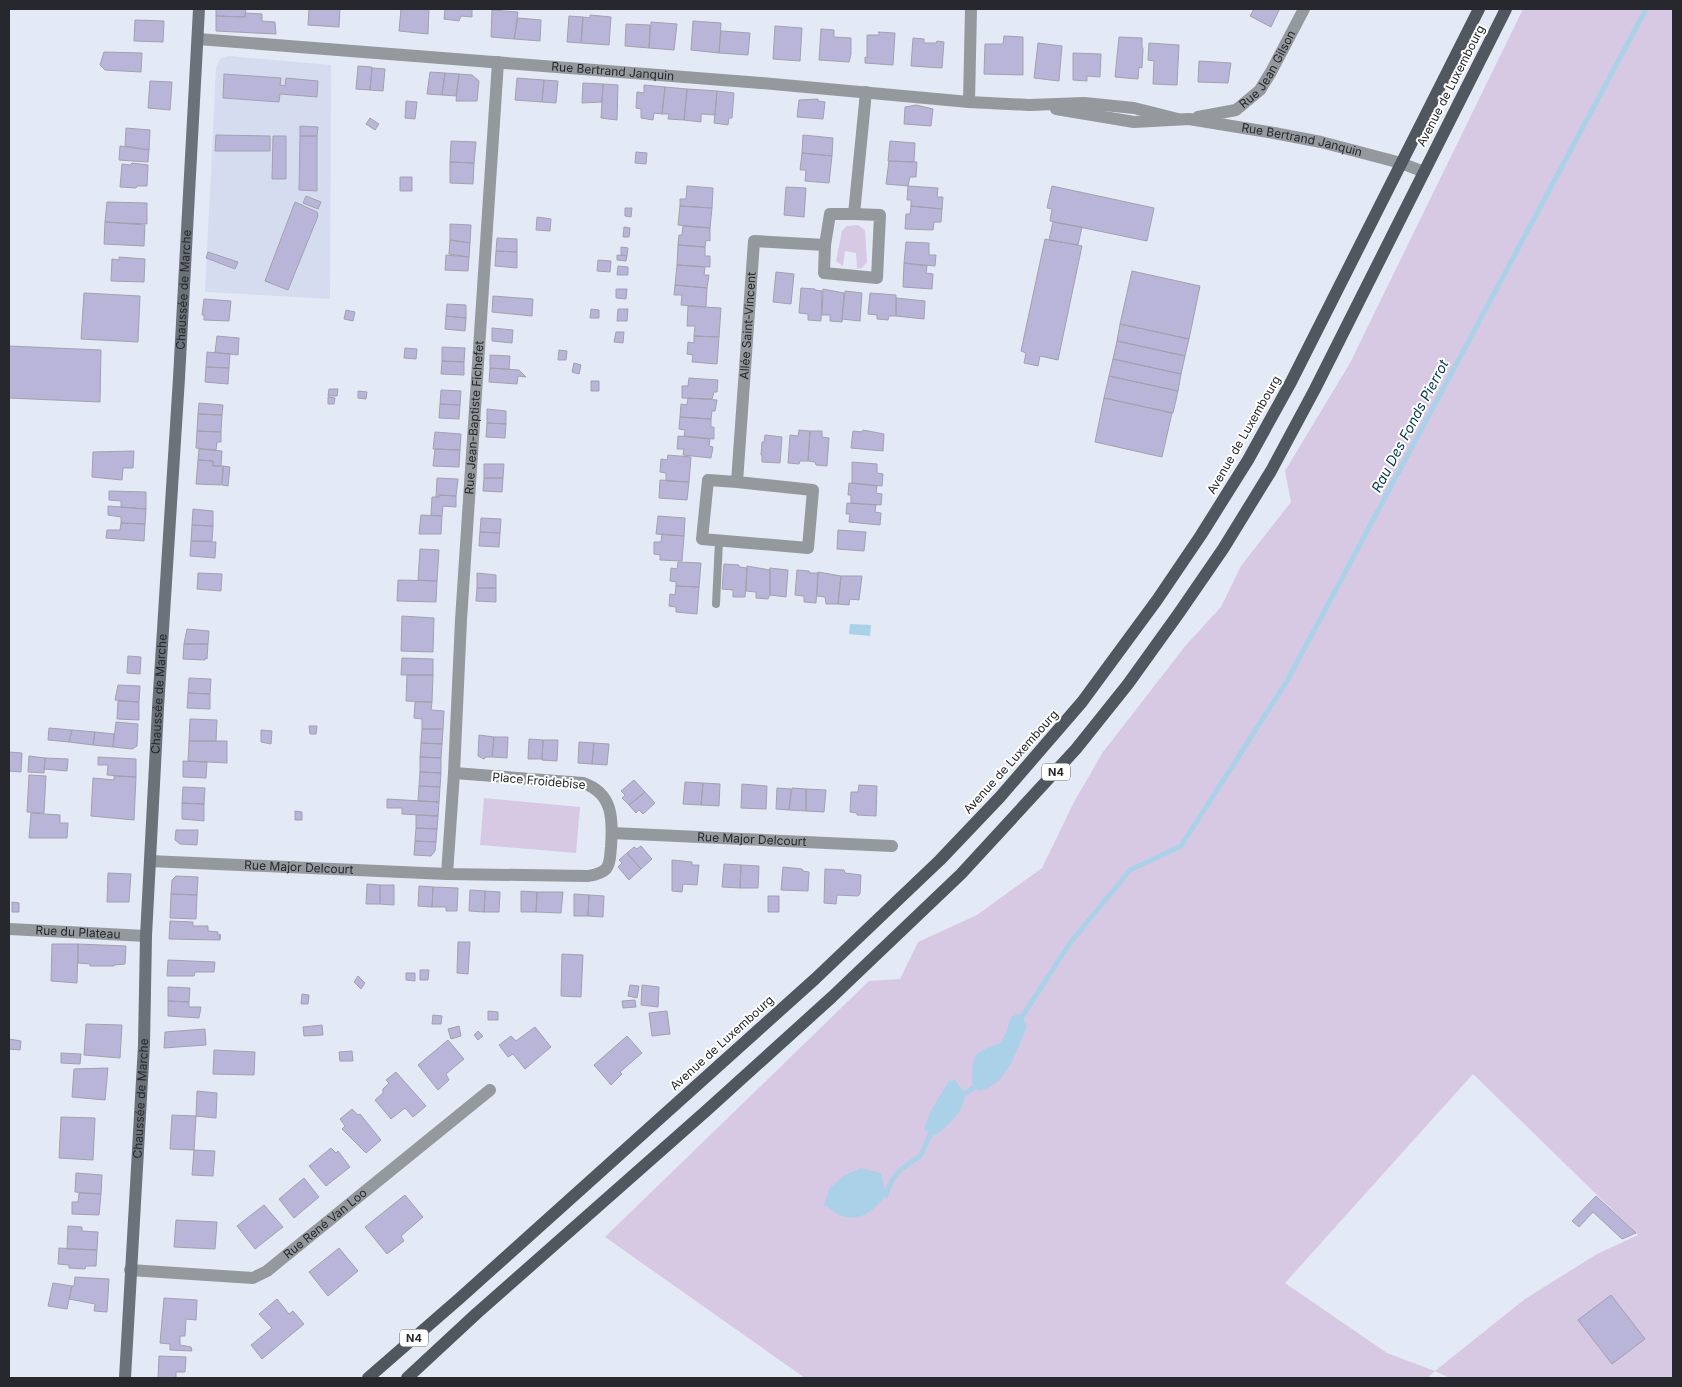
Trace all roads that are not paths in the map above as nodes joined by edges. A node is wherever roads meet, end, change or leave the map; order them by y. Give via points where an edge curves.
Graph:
1 (199, 9) edge
2 (971, 9) edge
3 (1304, 9) edge
4 (1479, 9) edge
5 (1506, 9) edge
6 (198, 39) junction
7 (498, 62) junction
8 (866, 92) junction
9 (969, 102) junction
10 (1183, 119) junction
11 (1401, 163) junction
12 (1424, 172) junction
13 (854, 214) junction
14 (826, 245) junction
15 (737, 482) junction
16 (720, 541) junction
17 (716, 604) dead end
18 (454, 773) junction
19 (612, 832) junction
20 (892, 846) dead end
21 (150, 861) junction
22 (446, 874) junction
23 (9, 929) edge
24 (146, 936) junction
25 (490, 1090) dead end
26 (130, 1270) junction
27 (125, 1378) edge
28 (368, 1378) edge
29 (407, 1378) edge

1 - 6 main road, Chaussée de Marche
2 - 9 street
3 - 10 street, Rue Jean Gilson via 1260,90 1236,110
4 - 11 main road, Avenue de Luxembourg / N4
5 - 12 main road, Avenue de Luxembourg / N4
6 - 7 street, Rue Bertrand Janquin
6 - 21 main road, Chaussée de Marche
7 - 8 street, Rue Bertrand Janquin
7 - 18 street, Rue Jean-Baptiste Fichefet
8 - 9 street, Rue Bertrand Janquin
8 - 13 street
9 - 10 street, Rue Bertrand Janquin via 1029,104 1134,122
10 - 11 street, Rue Bertrand Janquin via 1321,142
11 - 12 street, Rue Bertrand Janquin
11 - 28 main road, Avenue de Luxembourg / N4 via 1291,382 1248,460 1157,600 1056,733 940,860 815,979
12 - 29 main road, Avenue de Luxembourg / N4 via 1271,471 1179,613 1076,749 961,874 832,997
13 - 14 street via 830,214
13 - 14 street via 880,215 878,278 824,273
14 - 15 street, Allée Saint-Vincent via 754,241
15 - 16 street via 708,480 702,539
15 - 16 street via 813,490 808,548
16 - 17 lane
18 - 19 street, Place Froidebise via 592,786 601,792 610,810
18 - 22 street
19 - 20 street, Rue Major Delcourt
19 - 22 street, Place Froidebise via 610,863 595,874
21 - 22 street, Rue Major Delcourt
21 - 24 main road, Chaussée de Marche
23 - 24 street, Rue du Plateau
24 - 26 main road, Chaussée de Marche via 144,1044
25 - 26 street, Rue René Van Loo via 267,1271 253,1278
26 - 27 main road, Chaussée de Marche

